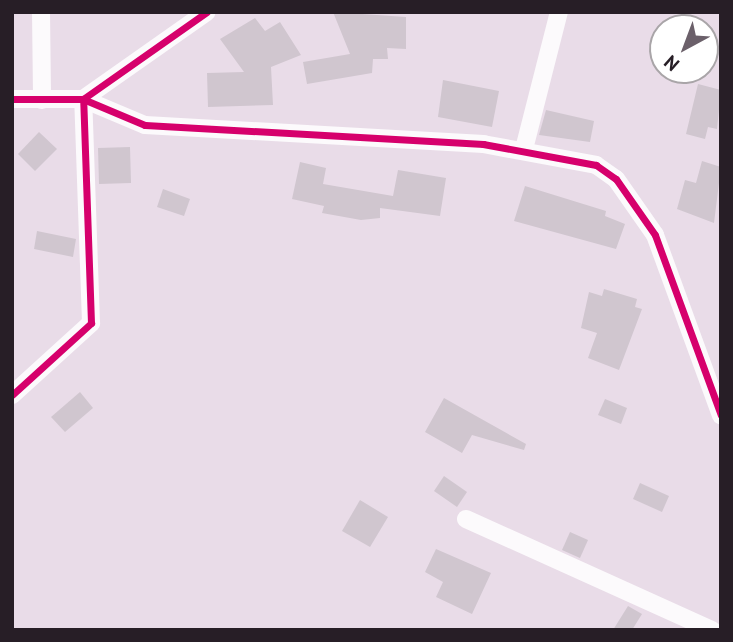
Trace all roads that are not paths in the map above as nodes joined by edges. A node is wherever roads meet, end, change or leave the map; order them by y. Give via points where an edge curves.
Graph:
1 (41, 12) edge
2 (207, 12) edge
3 (559, 12) edge
4 (12, 99) edge
5 (83, 99) junction
6 (42, 100) junction
7 (524, 149) junction
8 (12, 395) edge
9 (721, 415) edge
10 (466, 519) dead end
11 (712, 630) edge

1 - 6 street
2 - 5 street
3 - 7 street
4 - 6 street
5 - 6 street
5 - 7 street via 145,125
5 - 8 street via 91,323
7 - 9 street via 596,165 633,200 655,236
10 - 11 street

